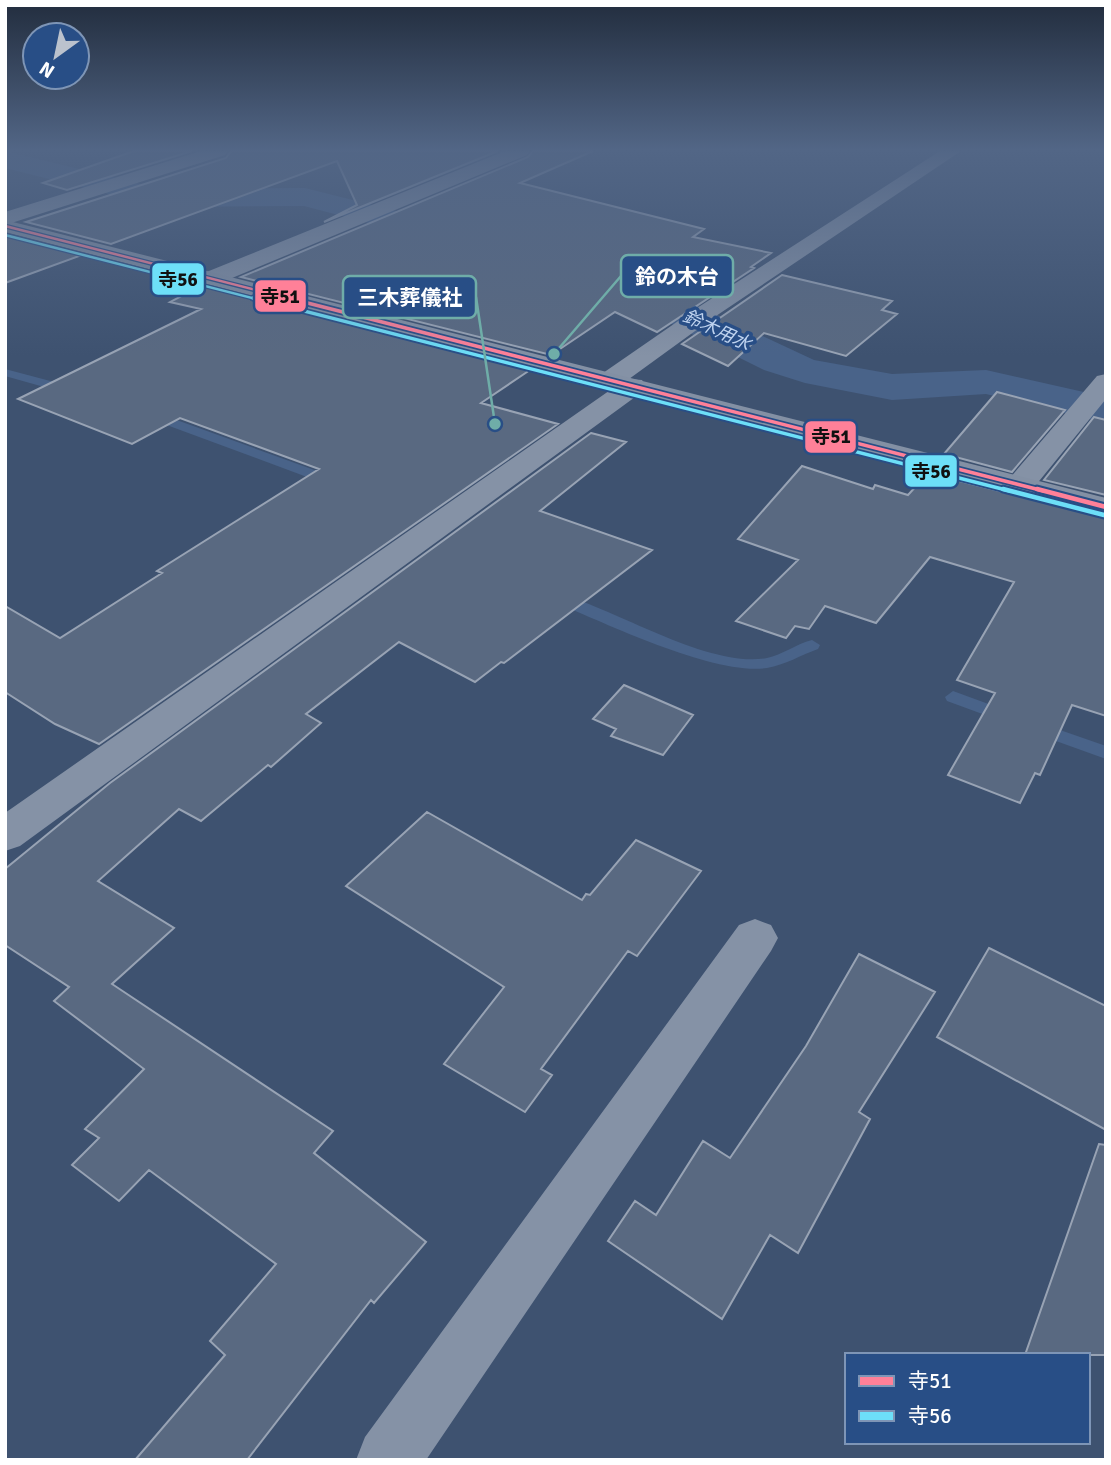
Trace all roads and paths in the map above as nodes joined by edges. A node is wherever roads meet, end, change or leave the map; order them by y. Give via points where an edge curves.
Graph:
1 (358, 219) edge
2 (849, 219) edge
3 (5, 226) edge
4 (212, 278) junction
5 (623, 383) junction
6 (1093, 399) edge
7 (1020, 485) junction
8 (1106, 507) edge
9 (5, 835) edge
10 (755, 938) dead end
11 (388, 1460) edge

1 - 4 street
2 - 5 street via 697,320
3 - 4 main road
4 - 5 main road
5 - 7 main road
5 - 9 street via 443,522
6 - 7 street
7 - 8 main road
10 - 11 street

